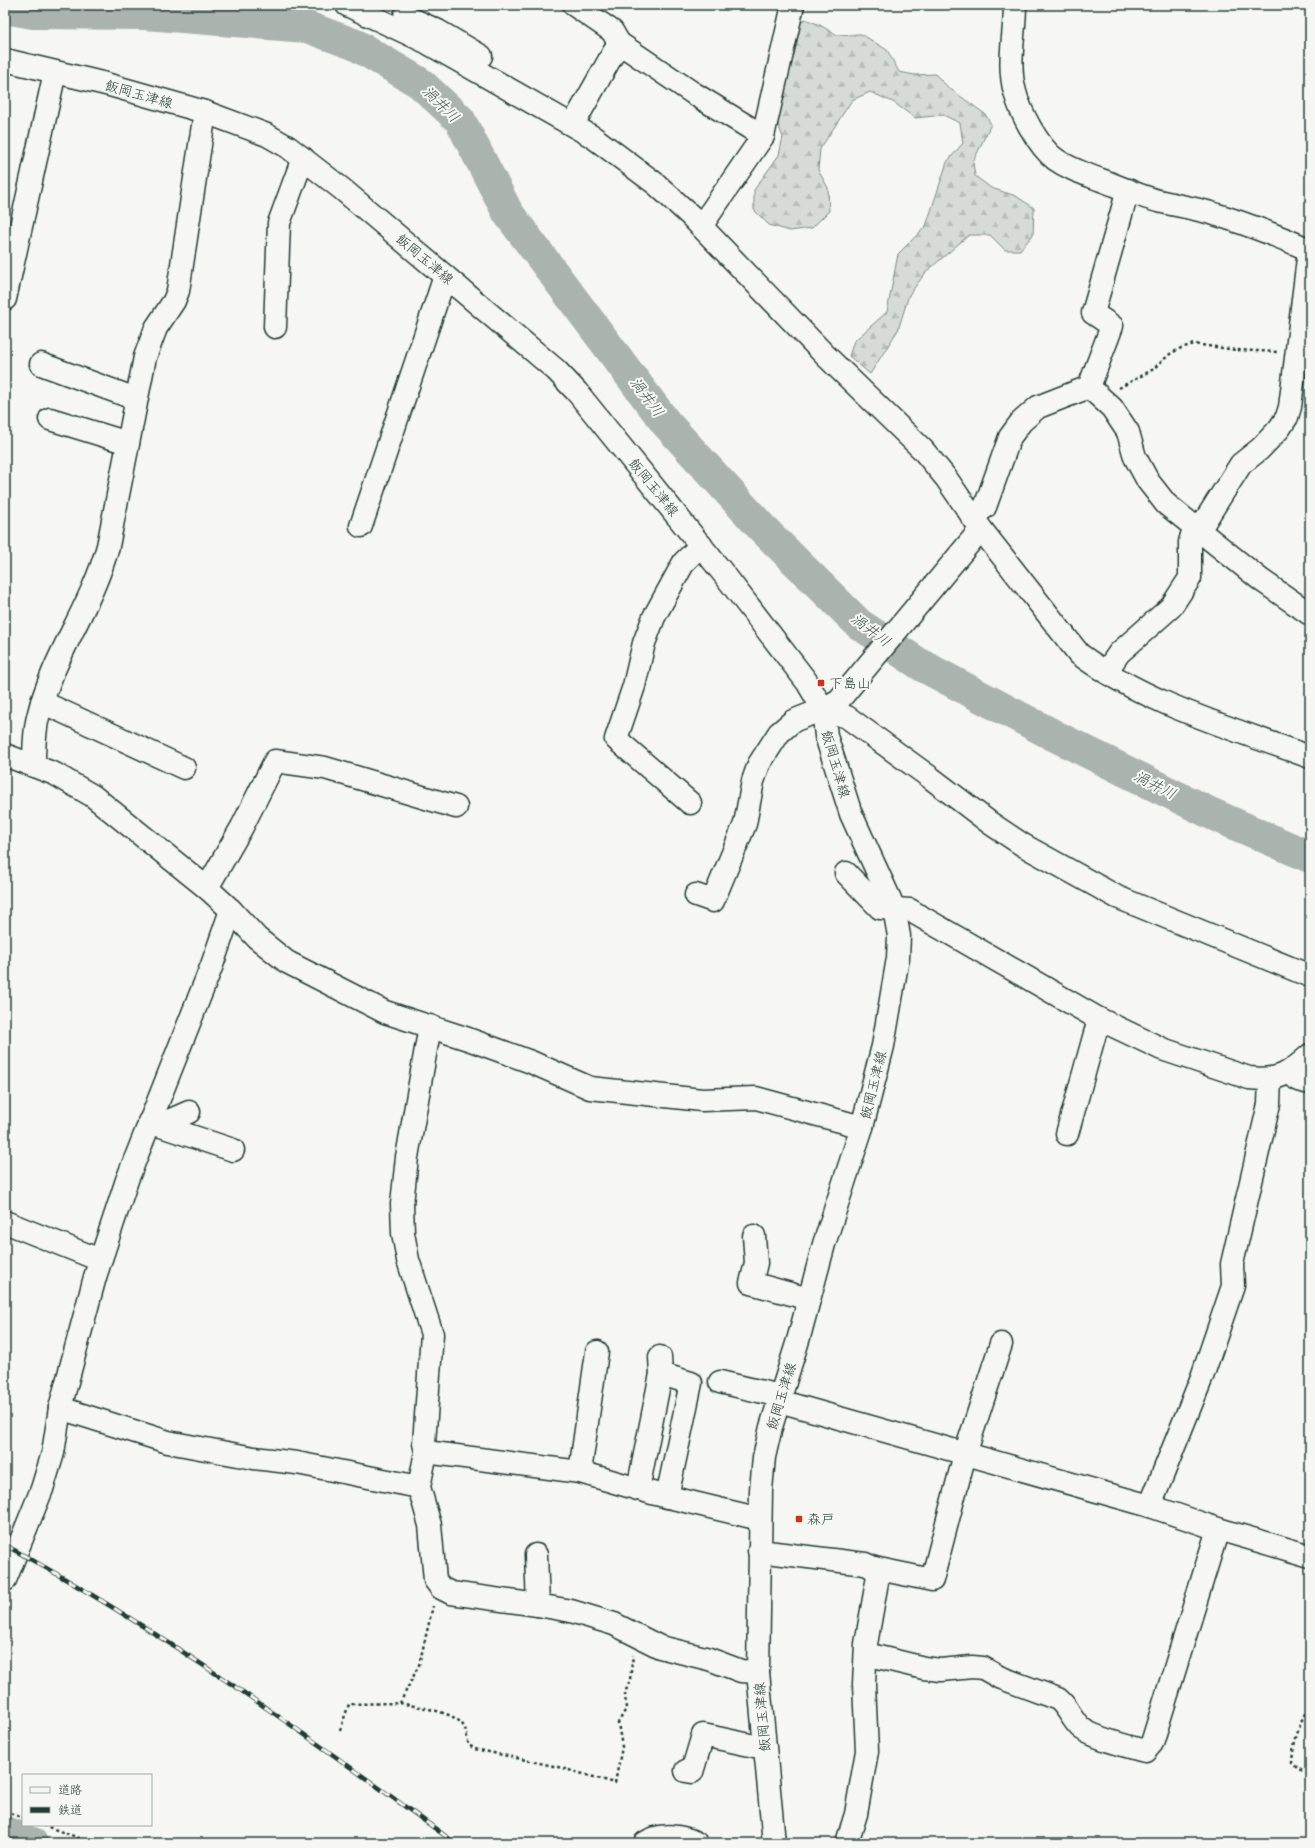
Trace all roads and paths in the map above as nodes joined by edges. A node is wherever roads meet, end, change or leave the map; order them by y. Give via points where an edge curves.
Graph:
1 (347, 5) edge
2 (380, 5) edge
3 (574, 5) edge
4 (793, 5) edge
5 (1015, 5) edge
6 (619, 43) junction
7 (5, 60) edge
8 (55, 72) junction
9 (205, 112) junction
10 (580, 114) junction
11 (763, 136) junction
12 (303, 158) junction
13 (1128, 190) junction
14 (706, 219) junction
15 (1310, 250) edge
16 (730, 256) junction
17 (445, 276) junction
18 (5, 299) edge
19 (275, 327) dead end
20 (1297, 352) junction
21 (41, 364) dead end
22 (1095, 392) junction
23 (136, 399) junction
24 (50, 419) dead end
25 (128, 443) junction
26 (976, 523) junction
27 (361, 526) dead end
28 (1197, 530) junction
29 (700, 545) junction
30 (1310, 614) edge
31 (1106, 672) junction
32 (42, 702) junction
33 (831, 705) junction
34 (5, 755) edge
35 (1310, 757) edge
36 (34, 766) junction
37 (184, 768) dead end
38 (690, 803) dead end
39 (456, 807) dead end
40 (846, 873) dead end
41 (207, 888) junction
42 (696, 895) dead end
43 (894, 908) junction
44 (231, 910) junction
45 (1310, 976) edge
46 (1099, 1019) junction
47 (430, 1026) junction
48 (1310, 1055) edge
49 (1290, 1072) junction
50 (1270, 1078) junction
51 (1310, 1083) edge
52 (189, 1112) dead end
53 (154, 1123) junction
54 (862, 1127) junction
55 (1067, 1134) dead end
56 (233, 1150) dead end
57 (5, 1222) edge
58 (754, 1236) dead end
59 (100, 1260) junction
60 (809, 1299) junction
61 (1000, 1344) dead end
62 (597, 1352) dead end
63 (720, 1382) dead end
64 (780, 1399) junction
65 (60, 1408) junction
66 (426, 1452) junction
67 (965, 1454) junction
68 (580, 1472) junction
69 (420, 1487) junction
70 (638, 1489) junction
71 (667, 1497) junction
72 (1150, 1506) junction
73 (760, 1519) junction
74 (1218, 1529) junction
75 (759, 1551) junction
76 (536, 1555) dead end
77 (1310, 1556) edge
78 (874, 1568) junction
79 (5, 1580) edge
80 (441, 1588) junction
81 (538, 1605) junction
82 (641, 1637) junction
83 (866, 1654) junction
84 (758, 1672) junction
85 (400, 1703) junction
86 (1310, 1703) edge
87 (340, 1730) dead end
88 (764, 1748) junction
89 (686, 1771) dead end
90 (1310, 1772) edge
91 (5, 1811) edge
92 (22, 1818) edge
93 (46, 1826) edge
94 (93, 1843) edge
95 (645, 1843) edge
96 (696, 1843) edge
97 (774, 1843) edge
98 (847, 1843) edge

1 - 16 street via 424,42 593,137 656,184
2 - 10 street via 438,31
3 - 6 street via 612,31
4 - 11 street
5 - 13 street via 1011,52 1015,92 1040,143 1067,168
6 - 10 street
6 - 11 street
7 - 8 street, 飯岡玉津線
8 - 9 street, 飯岡玉津線
8 - 18 street
9 - 12 street, 飯岡玉津線 via 266,135
9 - 23 street via 178,291 150,339
10 - 14 street via 645,159 680,190
11 - 14 street
12 - 17 street, 飯岡玉津線
12 - 19 street via 280,223
13 - 15 street via 1210,213
13 - 22 street via 1093,313 1112,326
14 - 16 street
15 - 20 street
16 - 26 street via 923,450 946,478
17 - 27 street
17 - 29 street, 飯岡玉津線 via 556,370 577,392
20 - 22 path via 1236,350 1194,344 1176,351 1152,370
20 - 28 street via 1287,417 1260,449 1241,464
21 - 23 street
22 - 26 street via 1038,407 1021,422 1008,442 986,507
22 - 28 street via 1112,408 1128,432 1135,457 1148,481 1166,504
23 - 25 street
24 - 25 street
25 - 32 street via 102,569 52,674
26 - 31 street via 1079,654
26 - 33 street via 921,602
28 - 30 street
28 - 31 street via 1190,542 1190,578 1171,607 1119,653
29 - 33 street, 飯岡玉津線 via 807,682
29 - 38 street via 684,562 654,617 616,739
31 - 35 street via 1193,714
32 - 36 street via 37,718
32 - 37 street
33 - 42 street via 793,721 779,733 759,764 753,781 746,824 713,901
33 - 43 street, 飯岡玉津線 via 826,736 851,814
33 - 45 street via 1023,845 1118,897
34 - 36 street
36 - 41 street via 55,774 93,796
39 - 41 street via 325,768 275,761 242,827
40 - 43 street via 880,908
41 - 44 street
43 - 46 street via 918,914
43 - 54 street, 飯岡玉津線 via 899,936 898,958 883,1046
44 - 47 street via 258,938 287,962 385,1012
44 - 53 street
46 - 50 street via 1162,1049 1249,1078
46 - 55 street
47 - 54 street via 531,1062 590,1088 702,1100 756,1098
47 - 66 street via 407,1157 402,1204 403,1233 408,1260 432,1334 424,1443
48 - 49 street
49 - 50 street
49 - 51 street via 1298,1080
50 - 72 street via 1269,1104 1232,1264 1233,1286 1202,1377
52 - 53 street
53 - 56 street
53 - 59 street via 127,1180
54 - 60 street, 飯岡玉津線
57 - 59 street
58 - 60 street via 756,1263 751,1283
59 - 65 street
60 - 64 street, 飯岡玉津線
61 - 67 street
62 - 68 street
63 - 64 street
64 - 67 street
64 - 73 street, 飯岡玉津線 via 764,1457
65 - 69 street via 168,1442 297,1463
65 - 79 street via 53,1453 42,1489
66 - 68 street
66 - 69 street
67 - 72 street
67 - 78 street via 932,1580
68 - 70 street
69 - 80 street via 430,1524 435,1580
70 - 71 street
70 - 71 street via 661,1366 691,1383
71 - 73 street
72 - 74 street
73 - 75 street, 飯岡玉津線
74 - 77 street
74 - 83 street via 1152,1743 1145,1751 1090,1733 1080,1727 1058,1699 999,1677 983,1668 924,1668
75 - 78 street via 865,1564
75 - 84 street, 飯岡玉津線
76 - 81 street
78 - 83 street via 878,1576
80 - 81 street via 451,1593
80 - 85 path via 434,1600 419,1665
81 - 82 street via 571,1611 614,1624
82 - 84 street via 660,1647 709,1659 741,1671
82 - 85 path via 634,1648 630,1680 625,1693 626,1710 618,1723 622,1747 615,1783 558,1767 475,1749 469,1745 464,1727 458,1720 449,1715
83 - 98 street via 864,1684 867,1751 856,1814
84 - 88 street, 飯岡玉津線
85 - 87 path via 349,1704
86 - 90 path via 1292,1749 1292,1762 1298,1768
88 - 89 street via 703,1735 692,1772
88 - 97 street, 飯岡玉津線
91 - 92 path
93 - 94 path
95 - 96 street via 653,1838 671,1836

